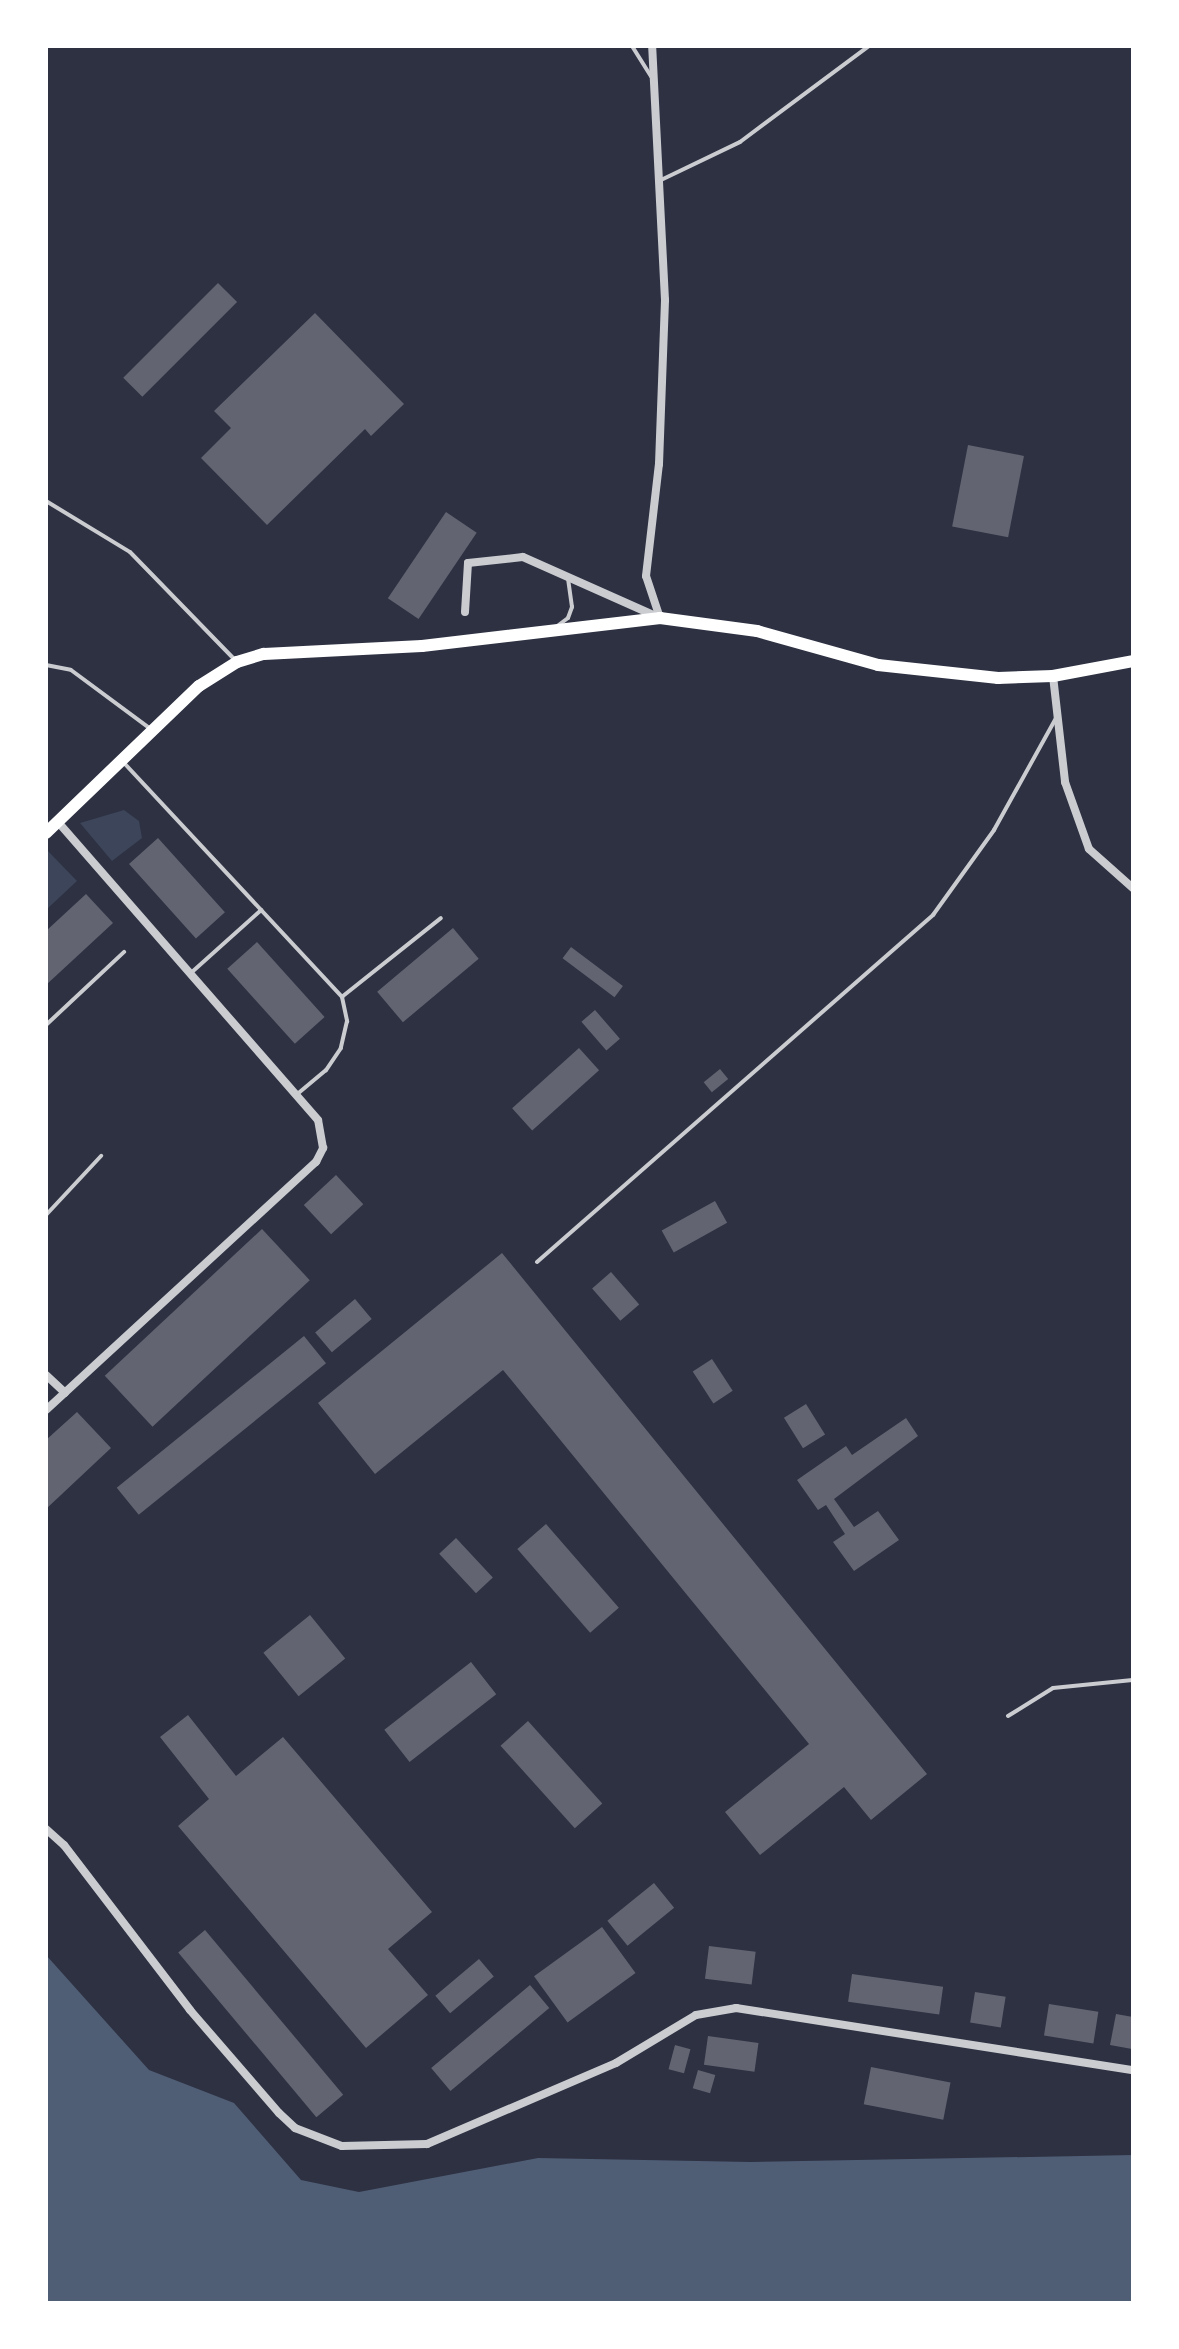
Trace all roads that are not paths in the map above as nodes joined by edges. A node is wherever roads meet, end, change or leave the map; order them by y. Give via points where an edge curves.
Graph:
1 (632, 46) edge
2 (652, 46) edge
3 (869, 46) edge
4 (654, 81) junction
5 (659, 181) junction
6 (46, 501) edge
7 (565, 574) junction
8 (465, 612) dead end
9 (660, 618) junction
10 (545, 634) junction
11 (1133, 661) edge
12 (237, 662) junction
13 (46, 665) edge
14 (1053, 676) junction
15 (1057, 716) junction
16 (154, 732) junction
17 (123, 762) junction
18 (58, 822) junction
19 (46, 833) edge
20 (1133, 888) edge
21 (261, 910) junction
22 (441, 918) dead end
23 (124, 952) dead end
24 (190, 973) junction
25 (342, 997) junction
26 (46, 1025) edge
27 (296, 1095) junction
28 (101, 1156) dead end
29 (46, 1215) edge
30 (537, 1262) dead end
31 (46, 1375) edge
32 (65, 1393) junction
33 (46, 1410) edge
34 (1133, 1680) edge
35 (1008, 1716) dead end
36 (46, 1829) edge
37 (1133, 2070) edge

1 - 4 lane
2 - 4 street
3 - 5 lane via 740,142
4 - 5 street
5 - 9 street via 665,300 659,464 646,576
6 - 12 lane via 130,552
7 - 8 street via 523,557 468,563
7 - 9 street
7 - 10 lane via 573,592 572,607 568,618
9 - 10 main road
9 - 14 main road via 757,631 878,665 998,678
10 - 12 main road via 264,654
11 - 14 main road
12 - 16 main road via 199,686
13 - 16 lane via 71,670
14 - 15 street
15 - 20 street via 1065,782 1089,849
15 - 30 lane via 994,830 933,915
16 - 17 main road
17 - 18 main road
17 - 21 lane
18 - 19 main road
18 - 24 street
21 - 24 lane
21 - 25 lane
22 - 25 lane
23 - 26 lane
24 - 27 street
25 - 27 lane via 347,1021 341,1048 326,1070
27 - 32 street via 323,1135 316,1162
28 - 29 lane
31 - 32 street
32 - 33 street
34 - 35 lane via 1053,1688
36 - 37 street via 64,1845 190,2010 295,2128 363,2149 427,2144 616,2063 696,2015 736,2008

